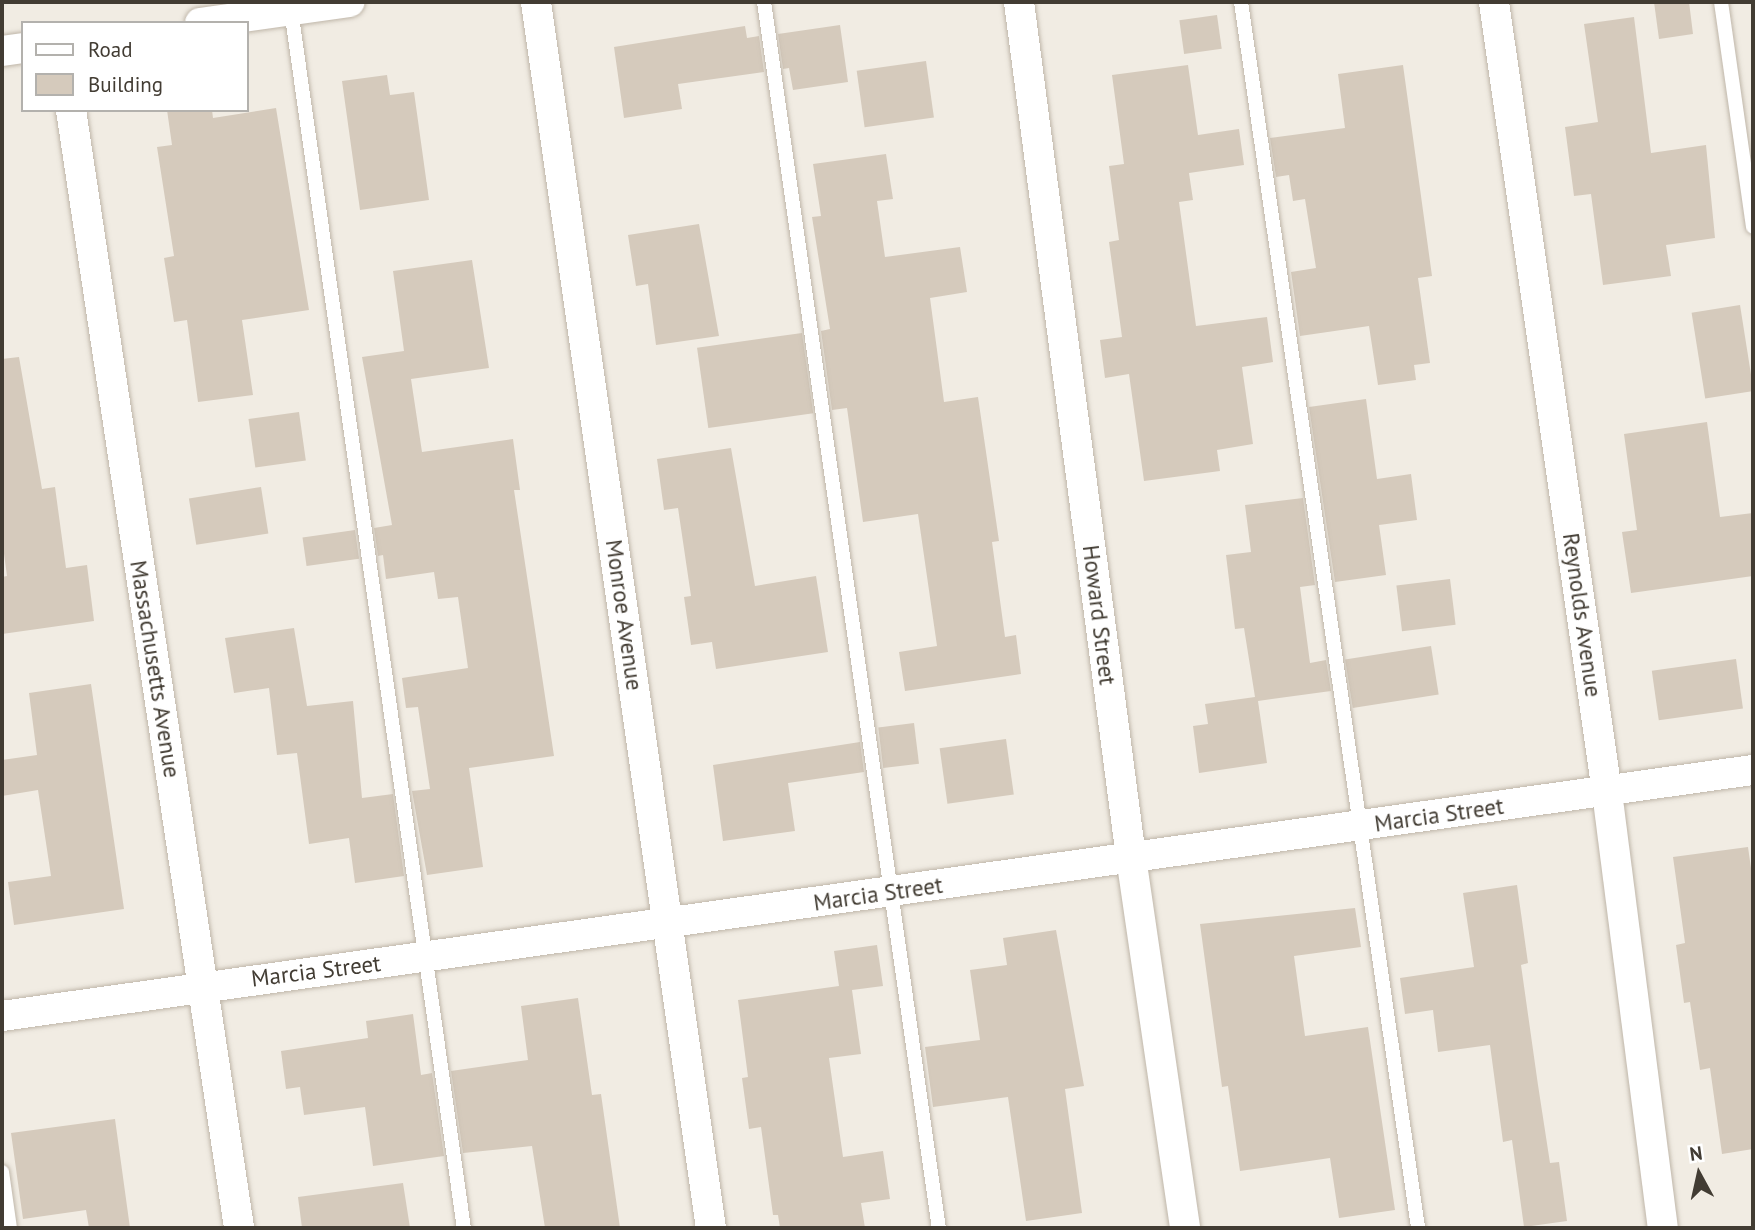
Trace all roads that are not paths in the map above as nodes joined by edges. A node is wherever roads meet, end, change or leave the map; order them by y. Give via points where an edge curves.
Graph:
1 (350, 2) edge
2 (536, 2) edge
3 (764, 2) edge
4 (1019, 2) edge
5 (1241, 2) edge
6 (1494, 2) edge
7 (1721, 2) edge
8 (291, 10) junction
9 (214, 21) edge
10 (21, 48) edge
11 (2, 51) edge
12 (71, 112) edge
13 (1753, 227) edge
14 (1753, 770) edge
15 (1608, 792) junction
16 (1361, 826) junction
17 (1131, 857) junction
18 (894, 891) junction
19 (668, 924) junction
20 (426, 957) junction
21 (202, 985) junction
22 (2, 1016) edge
23 (2, 1172) edge
24 (10, 1228) edge
25 (239, 1228) edge
26 (464, 1228) edge
27 (710, 1228) edge
28 (939, 1228) edge
29 (1185, 1228) edge
30 (1418, 1228) edge
31 (1663, 1228) edge

1 - 8 street
2 - 19 street, Monroe Avenue
3 - 18 lane
4 - 17 street, Howard Street
5 - 16 lane
6 - 15 street, Reynolds Avenue
7 - 13 lane
8 - 9 street
8 - 20 lane
10 - 11 street
12 - 21 street, Massachusetts Avenue
14 - 15 street, Marcia Street
15 - 16 street, Marcia Street
15 - 31 street, Reynolds Avenue
16 - 17 street, Marcia Street
16 - 30 lane
17 - 18 street, Marcia Street
17 - 29 street, Howard Street
18 - 19 street, Marcia Street
18 - 28 lane
19 - 20 street, Marcia Street
19 - 27 street, Monroe Avenue
20 - 21 street, Marcia Street
20 - 26 lane
21 - 22 street, Marcia Street
21 - 25 street, Massachusetts Avenue
23 - 24 lane

